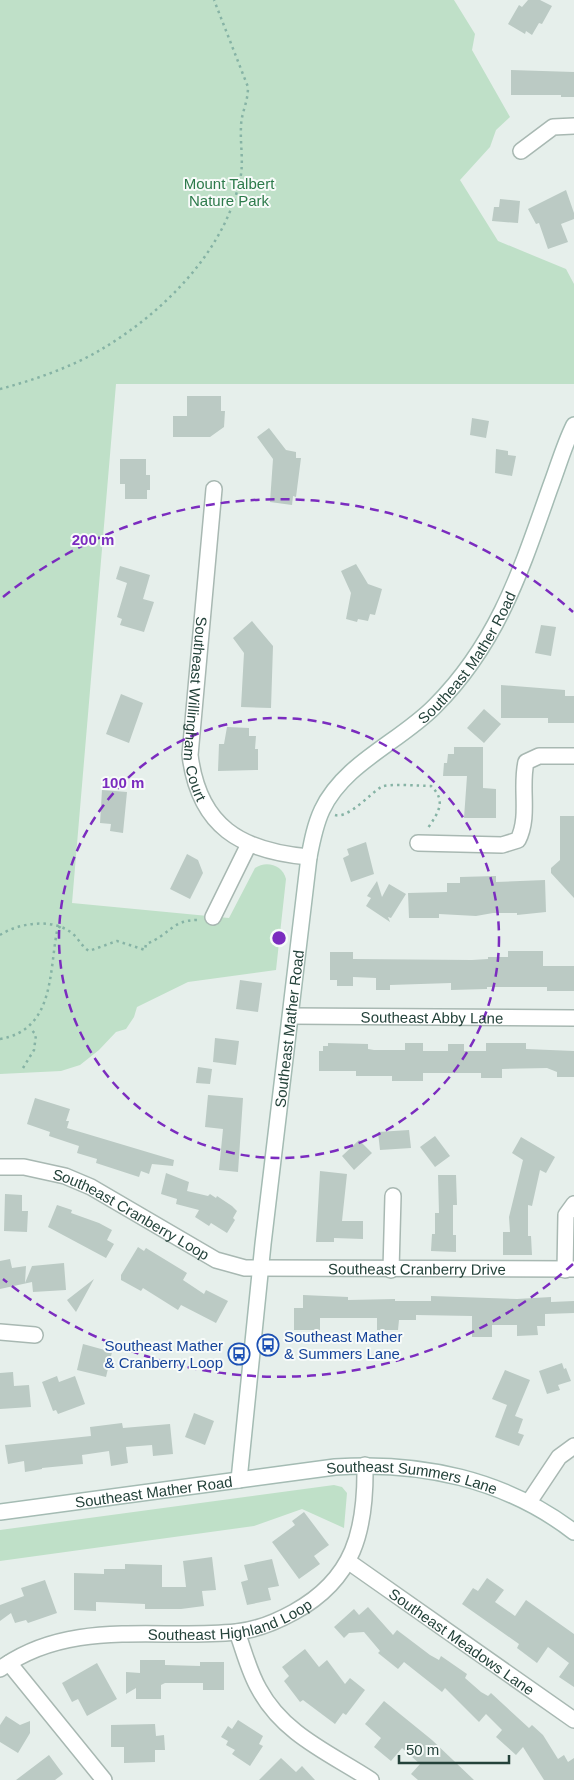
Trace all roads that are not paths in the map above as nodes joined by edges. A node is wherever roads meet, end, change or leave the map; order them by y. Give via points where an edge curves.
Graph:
1 (574, 126) edge
2 (521, 151) dead end
3 (574, 425) edge
4 (214, 489) dead end
5 (574, 756) edge
6 (418, 843) road end
7 (249, 844) junction
8 (309, 857) junction
9 (213, 918) road end
10 (290, 1016) junction
11 (574, 1018) edge
12 (0, 1167) edge
13 (393, 1196) dead end
14 (574, 1204) edge
15 (260, 1268) junction
16 (391, 1270) junction
17 (569, 1270) edge
18 (0, 1332) edge
19 (35, 1335) dead end
20 (574, 1446) edge
21 (365, 1465) junction
22 (239, 1480) junction
23 (529, 1502) junction
24 (0, 1512) edge
25 (574, 1532) edge
26 (349, 1562) junction
27 (237, 1632) junction
28 (5, 1666) edge
29 (574, 1720) edge
30 (104, 1780) edge
31 (371, 1780) edge

1 - 2 street via 553,127
3 - 8 street, Southeast Mather Road via 506,606 479,654 453,688 424,716 346,777 322,810
4 - 7 street, Southeast Willingham Court via 190,755 193,779 205,804 221,826
5 - 6 street via 540,756 526,762 523,830 518,840 502,845
7 - 8 street, Southeast Willingham Court via 266,852
7 - 9 street
8 - 10 street, Southeast Mather Road
10 - 11 street, Southeast Abby Lane
10 - 15 street, Southeast Mather Road
12 - 15 street, Southeast Cranberry Loop via 65,1176 91,1187 216,1260 245,1268
13 - 16 street
14 - 17 street via 566,1215
15 - 16 street, Southeast Cranberry Drive
15 - 22 street, Southeast Mather Road
16 - 17 street, Southeast Cranberry Drive
18 - 19 street
20 - 23 street via 559,1457
21 - 22 street, Southeast Summers Lane
21 - 23 street, Southeast Summers Lane via 408,1467 456,1476
21 - 26 street, Southeast Highland Loop via 362,1524
22 - 24 street, Southeast Mather Road
23 - 25 street, Southeast Summers Lane
26 - 27 street, Southeast Highland Loop via 323,1592 303,1607 282,1619
26 - 29 street, Southeast Meadows Lane
27 - 28 street, Southeast Highland Loop via 109,1634 65,1639
27 - 31 street via 259,1689 280,1719 294,1732
28 - 30 street

